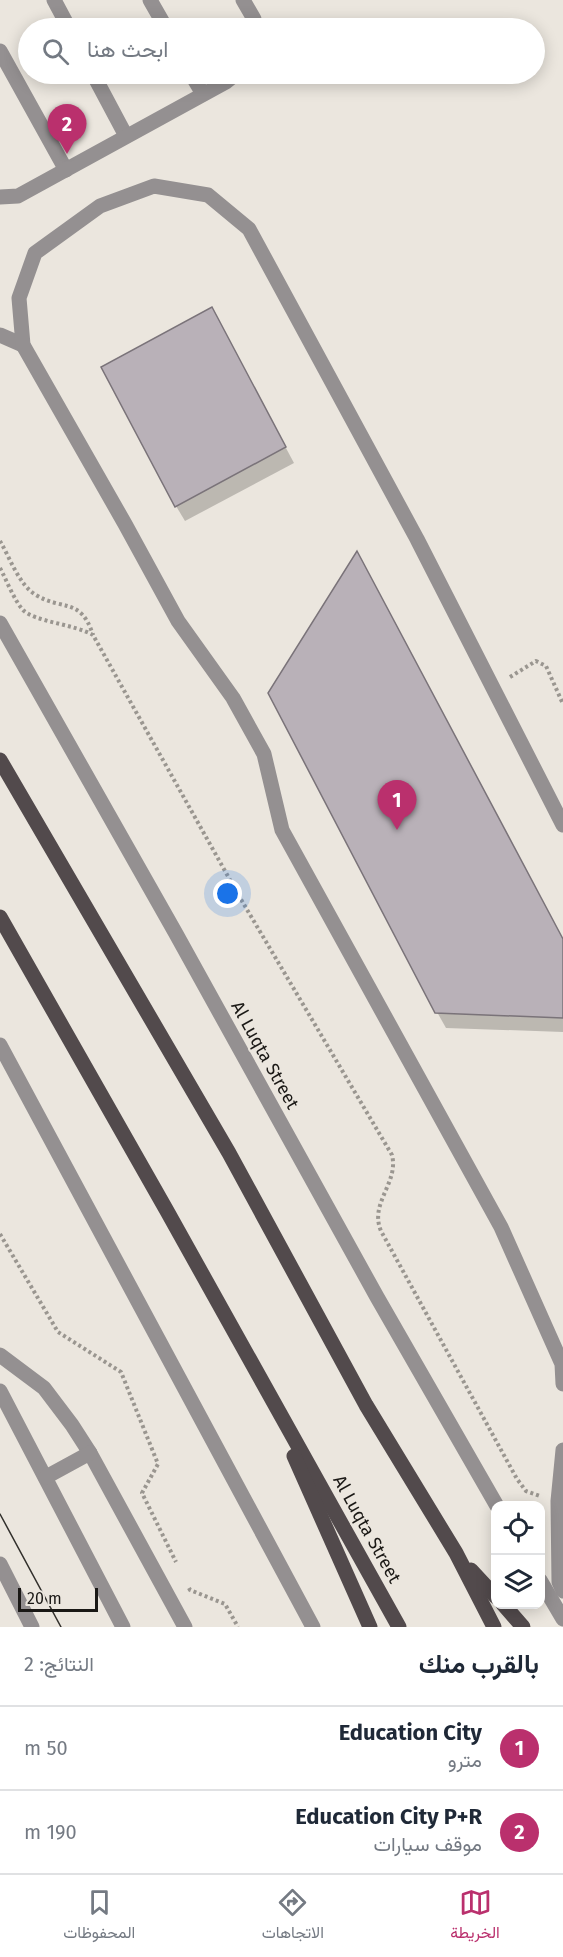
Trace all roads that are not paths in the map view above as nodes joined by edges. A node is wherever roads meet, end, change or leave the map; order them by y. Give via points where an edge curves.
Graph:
1 (54, 0) edge
2 (150, 0) edge
3 (243, 0) edge
4 (64, 18) edge
5 (160, 18) edge
6 (253, 18) edge
7 (0, 51) edge
8 (18, 83) edge
9 (18, 84) edge
10 (98, 84) edge
11 (197, 84) edge
12 (220, 84) edge
13 (203, 94) junction
14 (126, 136) junction
15 (66, 170) junction
16 (0, 197) edge
17 (0, 335) edge
18 (23, 345) junction
19 (0, 623) edge
20 (0, 760) edge
21 (563, 825) edge
22 (0, 917) edge
23 (0, 1045) edge
24 (0, 1355) edge
25 (258, 1374) junction
26 (563, 1384) edge
27 (0, 1391) edge
28 (563, 1450) edge
29 (90, 1453) junction
30 (46, 1478) junction
31 (495, 1501) edge
32 (456, 1553) junction
33 (0, 1564) edge
34 (545, 1588) edge
35 (563, 1591) edge
36 (491, 1592) edge
37 (507, 1609) edge
38 (563, 1619) edge
39 (32, 1627) edge
40 (123, 1627) edge
41 (185, 1627) edge
42 (313, 1627) edge
43 (370, 1627) edge
44 (399, 1627) edge
45 (494, 1627) edge
46 (523, 1627) edge

1 - 4 street
2 - 5 street
3 - 6 street
7 - 8 street
9 - 15 street
10 - 14 street
11 - 13 street
12 - 13 street
13 - 14 street
14 - 15 street
15 - 16 street via 18,196
17 - 18 street
18 - 21 street via 19,298 35,253 100,206 154,186 208,195 249,229 417,539
18 - 26 street via 178,621 233,698 264,754 282,830 501,1227 562,1364
19 - 31 street, Al Luqta Street
20 - 32 main road via 229,1153 366,1405
22 - 25 main road, Al Luqta Street
23 - 42 street
24 - 29 street via 44,1388
25 - 43 main road
25 - 44 main road, Al Luqta Street
27 - 30 street
28 - 35 street via 558,1501 559,1582
29 - 30 street
29 - 41 street
30 - 40 street
32 - 36 main road
32 - 45 main road
33 - 39 street
34 - 38 street
37 - 46 main road

